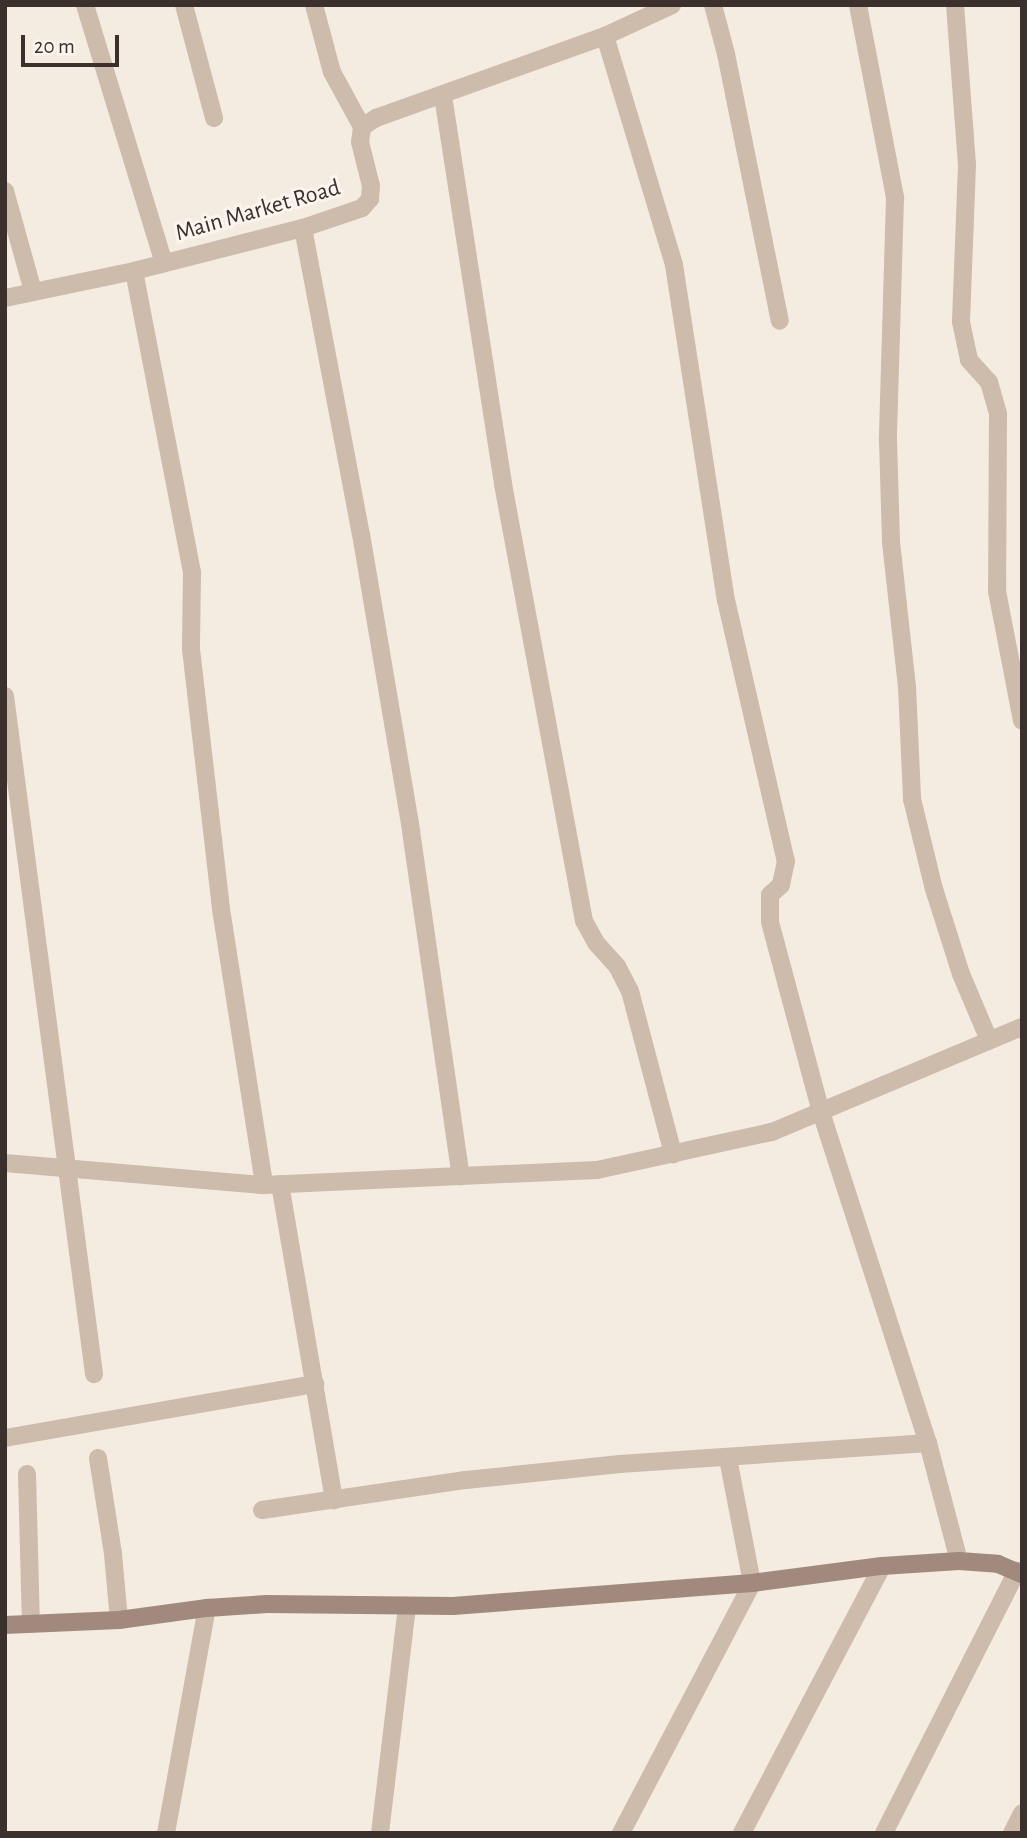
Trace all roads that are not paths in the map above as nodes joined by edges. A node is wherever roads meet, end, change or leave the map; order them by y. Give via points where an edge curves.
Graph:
1 (85, 5) edge
2 (184, 5) edge
3 (314, 5) edge
4 (672, 5) edge
5 (713, 5) edge
6 (858, 5) edge
7 (955, 5) edge
8 (605, 36) junction
9 (443, 96) junction
10 (214, 118) dead end
11 (362, 127) junction
12 (5, 191) edge
13 (303, 228) junction
14 (164, 263) junction
15 (134, 271) junction
16 (33, 291) junction
17 (5, 298) edge
18 (780, 321) dead end
19 (5, 696) edge
20 (1022, 721) edge
21 (1022, 1027) edge
22 (989, 1040) junction
23 (821, 1112) junction
24 (673, 1154) junction
25 (5, 1163) edge
26 (68, 1168) junction
27 (461, 1176) junction
28 (272, 1185) junction
29 (94, 1374) dead end
30 (315, 1384) junction
31 (5, 1438) edge
32 (928, 1443) junction
33 (98, 1458) dead end
34 (728, 1458) junction
35 (27, 1474) dead end
36 (334, 1500) junction
37 (262, 1510) dead end
38 (959, 1561) junction
39 (882, 1566) junction
40 (1019, 1573) edge
41 (751, 1583) junction
42 (206, 1608) junction
43 (407, 1608) junction
44 (119, 1620) junction
45 (31, 1624) junction
46 (5, 1625) edge
47 (1022, 1813) edge
48 (166, 1833) edge
49 (380, 1833) edge
50 (621, 1833) edge
51 (743, 1833) edge
52 (884, 1833) edge
53 (1012, 1833) edge

1 - 14 street
2 - 10 street
3 - 11 street via 331,72
4 - 8 street
5 - 18 street
6 - 22 street via 895,198 888,453 912,799 961,974
7 - 20 street via 967,165 961,322 969,360 989,382 998,414 997,591
8 - 9 street
8 - 23 street via 674,265 726,600 786,861 781,885 770,895 770,922
9 - 11 street
9 - 24 street via 503,484 583,921 630,991
11 - 13 street, Main Market Road via 360,142 370,199 362,208
12 - 16 street
13 - 14 street, Main Market Road
13 - 27 street via 361,534
14 - 15 street, Main Market Road
15 - 16 street, Main Market Road
15 - 28 street via 192,573 191,649 221,909
16 - 17 street, Main Market Road
19 - 26 street
21 - 22 street
22 - 23 street
23 - 24 street via 772,1132
23 - 32 street
24 - 27 street via 597,1170
25 - 26 street
26 - 28 street
26 - 29 street
27 - 28 street
28 - 30 street
30 - 31 street
30 - 36 street
32 - 34 street
32 - 38 street
33 - 44 street
34 - 36 street via 466,1480
34 - 41 street
35 - 45 street
36 - 37 street
38 - 39 street
38 - 40 street via 998,1564
39 - 41 street
39 - 51 street
40 - 52 street
41 - 43 street
41 - 50 street
42 - 43 street via 267,1604
42 - 44 street
42 - 48 street
43 - 49 street
44 - 45 street
45 - 46 street
47 - 53 street

